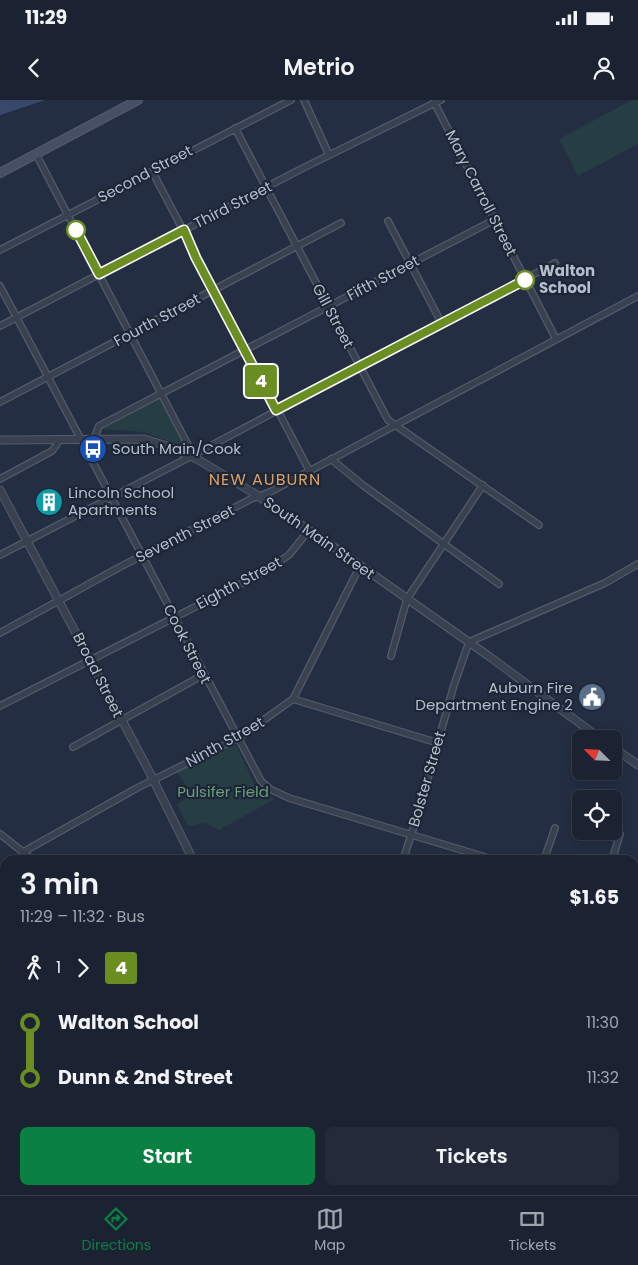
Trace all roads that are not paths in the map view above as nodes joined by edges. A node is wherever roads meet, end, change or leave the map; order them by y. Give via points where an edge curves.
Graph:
1 (138, 100) edge
2 (291, 100) edge
3 (304, 100) edge
4 (441, 100) edge
5 (434, 102) edge
6 (235, 128) junction
7 (36, 154) junction
8 (329, 155) junction
9 (152, 171) junction
10 (0, 173) edge
11 (266, 188) junction
12 (69, 214) junction
13 (494, 220) junction
14 (388, 221) dead end
15 (341, 223) dead end
16 (184, 230) junction
17 (297, 246) junction
18 (0, 250) edge
19 (410, 263) junction
20 (556, 263) dead end
21 (99, 274) junction
22 (525, 280) junction
23 (0, 286) edge
24 (214, 290) junction
25 (638, 296) edge
26 (328, 307) junction
27 (16, 318) junction
28 (442, 324) junction
29 (0, 326) edge
30 (131, 334) junction
31 (556, 339) junction
32 (245, 350) junction
33 (360, 367) junction
34 (48, 377) junction
35 (160, 393) junction
36 (0, 402) edge
37 (276, 410) junction
38 (395, 424) junction
39 (79, 439) junction
40 (94, 439) junction
41 (0, 440) edge
42 (60, 440) junction
43 (190, 456) junction
44 (331, 458) junction
45 (309, 470) junction
46 (0, 479) edge
47 (483, 485) junction
48 (0, 490) edge
49 (110, 497) junction
50 (259, 497) junction
51 (539, 525) dead end
52 (309, 530) junction
53 (28, 540) junction
54 (443, 544) junction
55 (0, 555) edge
56 (142, 556) junction
57 (638, 564) edge
58 (360, 566) junction
59 (499, 584) dead end
60 (407, 599) junction
61 (59, 600) junction
62 (173, 617) junction
63 (0, 633) edge
64 (469, 642) junction
65 (391, 656) dead end
66 (90, 660) junction
67 (203, 675) junction
68 (293, 699) junction
69 (0, 706) edge
70 (122, 721) junction
71 (589, 730) edge
72 (236, 739) junction
73 (438, 743) junction
74 (73, 747) dead end
75 (622, 754) edge
76 (638, 765) edge
77 (153, 780) junction
78 (554, 828) dead end
79 (0, 834) edge
80 (411, 835) junction
81 (618, 840) edge
82 (23, 852) junction
83 (27, 855) edge
84 (190, 855) edge
85 (404, 855) edge
86 (478, 855) edge
87 (546, 855) edge
88 (614, 855) edge

1 - 7 main road
2 - 6 street, Second Street
3 - 8 street
4 - 5 street, Third Street
5 - 8 street, Third Street
5 - 13 street, Mary Carroll Street
6 - 9 street, Second Street
6 - 11 street, Gill Street
7 - 10 main road
7 - 12 street
8 - 11 street, Third Street
9 - 12 street, Second Street
9 - 16 street
11 - 16 street, Third Street
11 - 17 street, Gill Street
12 - 18 street, Second Street
12 - 21 street
13 - 19 street, Fifth Street
13 - 22 street, Mary Carroll Street
14 - 19 street
15 - 17 street, Fourth Street
16 - 21 street, Third Street
16 - 24 street
17 - 24 street, Fourth Street
17 - 26 street, Gill Street
19 - 26 street, Fifth Street
19 - 28 street
20 - 22 street
21 - 27 street, Third Street
21 - 30 street
22 - 28 street
22 - 31 street, Mary Carroll Street
23 - 27 street, Cook Street
24 - 30 street, Fourth Street
24 - 32 street
25 - 31 street, Seventh Street
26 - 32 street, Fifth Street
26 - 33 street, Gill Street
27 - 29 street, Third Street
27 - 34 street, Cook Street
28 - 33 street
30 - 34 street, Fourth Street
30 - 35 street
31 - 38 street, Seventh Street
32 - 35 street, Fifth Street
32 - 37 street
33 - 37 street
33 - 38 street, Gill Street via 386,417
34 - 36 street, Fourth Street
34 - 39 street, Cook Street
35 - 40 street, Fifth Street via 99,426
35 - 43 street via 188,445
37 - 43 street
37 - 45 street
38 - 44 street, Seventh Street
38 - 47 street, Gill Street
39 - 40 street, South Main Street
39 - 42 street, South Main Street
39 - 49 street, Cook Street
40 - 43 street, South Main Street via 154,441
41 - 42 street, South Main Street
42 - 46 street via 52,451
43 - 49 street
43 - 50 street, South Main Street
44 - 45 street, Seventh Street
44 - 54 street
45 - 50 street, Seventh Street
47 - 51 street, Gill Street
47 - 54 street
48 - 53 street, Broad Street
49 - 53 street
49 - 56 street, Cook Street
50 - 52 street, South Main Street
50 - 56 street, Seventh Street
52 - 58 street, South Main Street
52 - 62 street, Eighth Street via 282,561
53 - 55 street
53 - 61 street, Broad Street
54 - 59 street
54 - 60 street
56 - 61 street, Seventh Street
56 - 62 street, Cook Street
57 - 64 street via 596,587
58 - 60 street, South Main Street
58 - 68 street, Ninth Street
60 - 64 street, South Main Street
60 - 65 street
61 - 63 street, Seventh Street
61 - 66 street, Broad Street
62 - 66 street, Eighth Street
62 - 67 street, Cook Street
64 - 71 street, South Main Street
64 - 73 street, Bolster Street
66 - 69 street, Eighth Street
66 - 70 street, Broad Street
67 - 70 street
67 - 72 street, Cook Street
68 - 72 street, Ninth Street
68 - 73 street
70 - 74 street
70 - 77 street, Broad Street
72 - 77 street, Ninth Street
72 - 80 street, Cook Street via 258,778 270,789 289,798
73 - 80 street, Bolster Street
75 - 76 street
77 - 82 street, Ninth Street
77 - 84 street, Broad Street
78 - 87 street
79 - 82 street
80 - 85 street, Bolster Street
80 - 86 street, Cook Street
81 - 88 street
82 - 83 street

